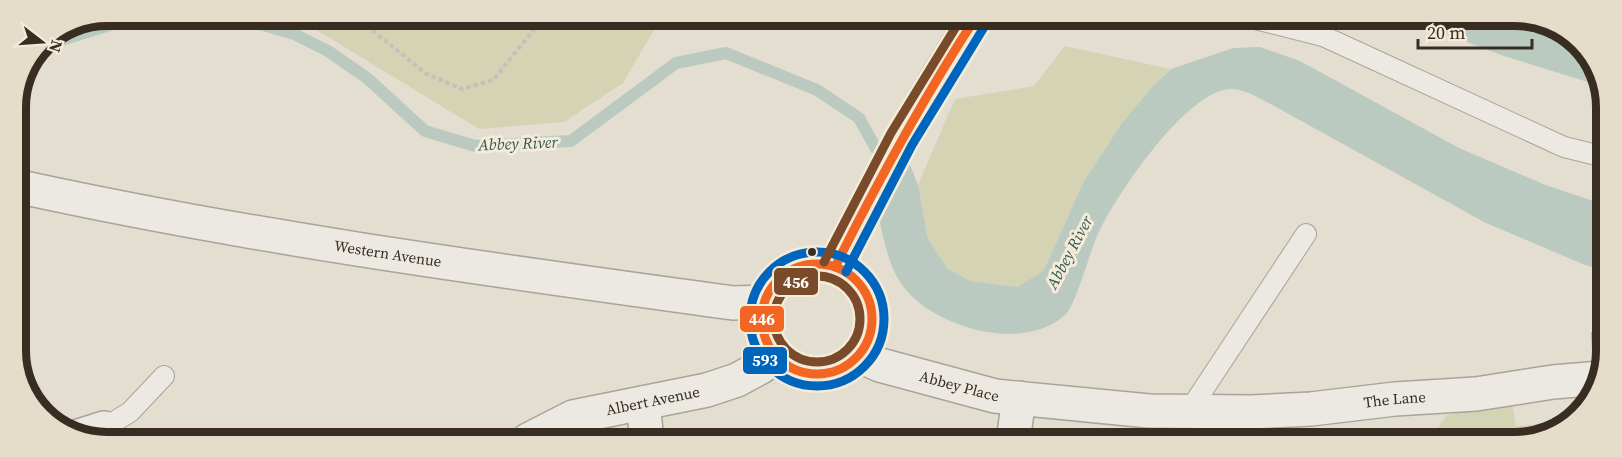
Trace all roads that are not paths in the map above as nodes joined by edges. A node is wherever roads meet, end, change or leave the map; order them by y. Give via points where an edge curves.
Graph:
1 (964, 26) edge
2 (1283, 26) edge
3 (1596, 155) edge
4 (26, 188) edge
5 (1305, 234) dead end
6 (835, 267) junction
7 (764, 302) junction
8 (775, 354) junction
9 (859, 356) junction
10 (164, 376) dead end
11 (1591, 379) edge
12 (1019, 398) junction
13 (643, 403) junction
14 (1189, 411) junction
15 (94, 430) edge
16 (1014, 431) edge
17 (544, 432) edge
18 (646, 432) edge

1 - 6 street
2 - 3 lane via 1323,36 1564,147
4 - 7 street, Western Avenue via 129,211 338,246 733,303
5 - 14 lane
6 - 7 street via 813,264 792,269 775,283
6 - 9 street via 853,277 867,294 870,305 869,337
7 - 8 street via 761,323 767,344
8 - 9 street via 799,372 820,375 842,369
8 - 13 street, Albert Avenue via 737,380
9 - 12 street, Abbey Place via 983,393
10 - 15 lane via 130,412
11 - 14 street, The Lane via 1311,409
12 - 14 street, The Lane via 1149,411
12 - 16 street, Abbey Place
13 - 17 street, Albert Avenue via 573,417
13 - 18 street

